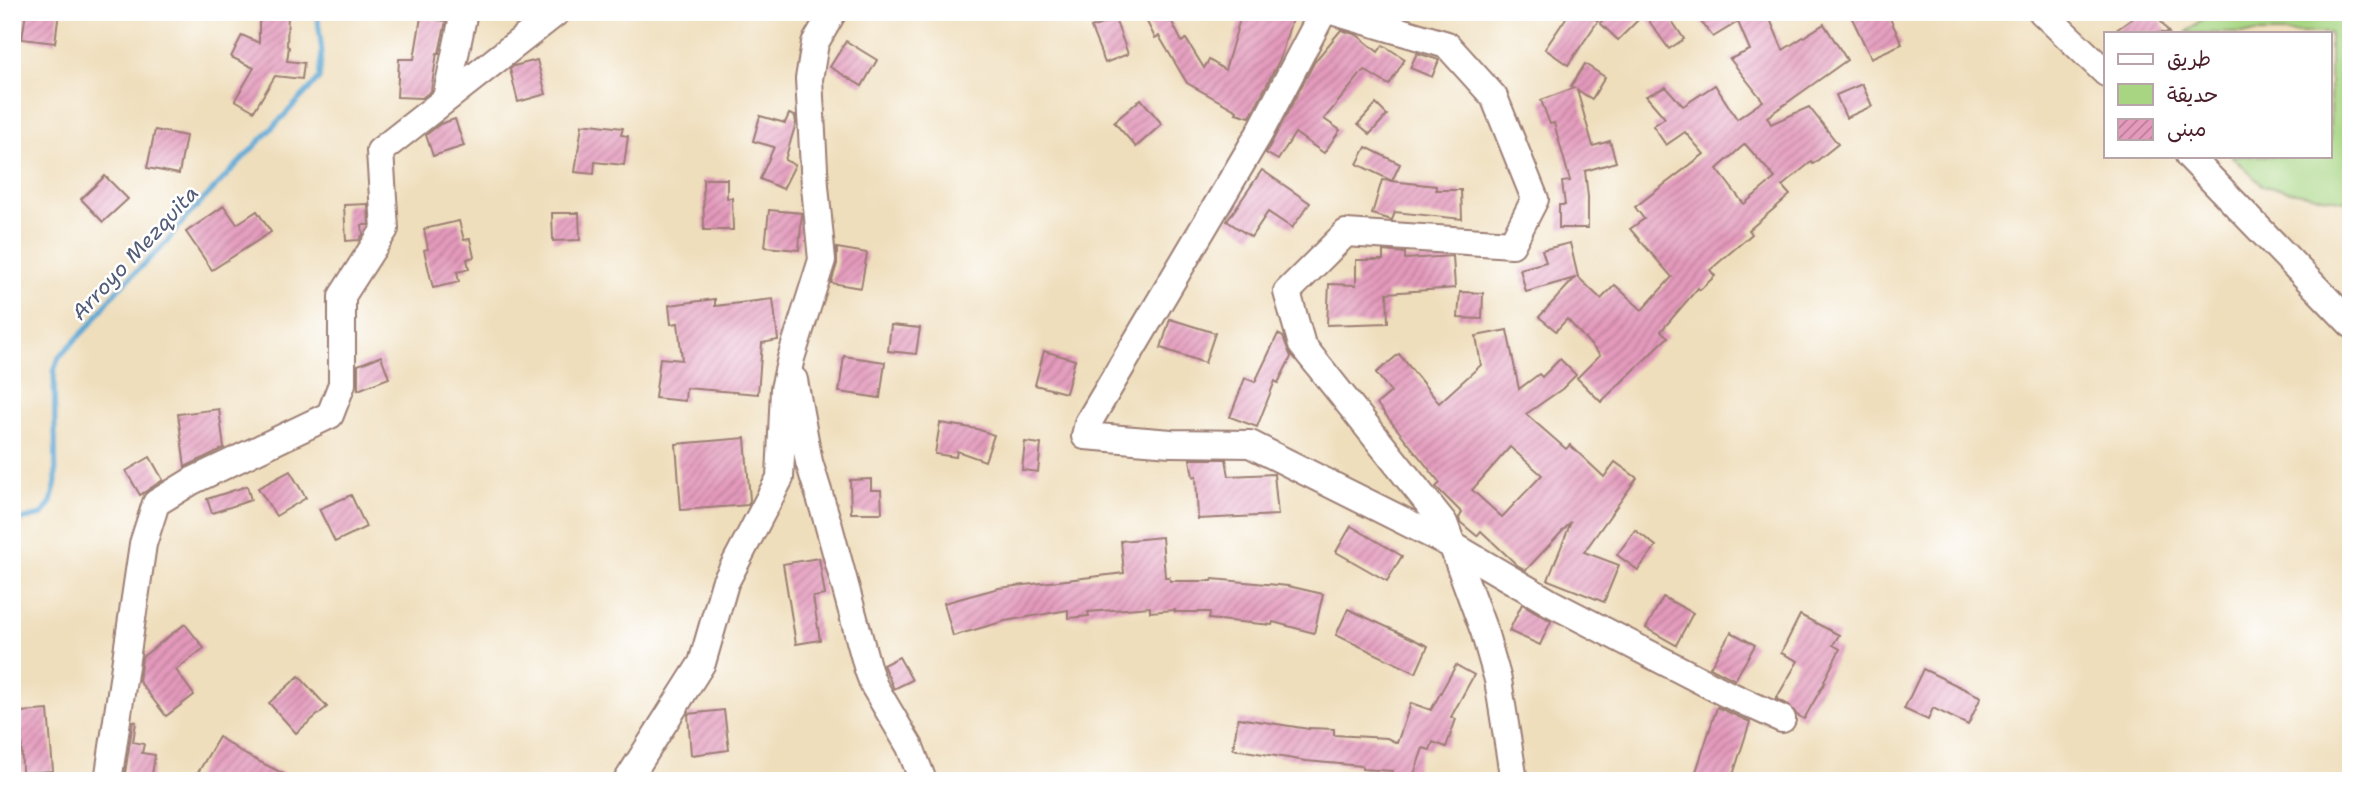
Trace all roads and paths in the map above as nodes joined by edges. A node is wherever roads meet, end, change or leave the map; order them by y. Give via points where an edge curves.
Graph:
1 (464, 12) edge
2 (558, 12) edge
3 (833, 12) edge
4 (1323, 12) edge
5 (1335, 12) edge
6 (2042, 12) edge
7 (2104, 70) edge
8 (446, 98) junction
9 (2191, 158) edge
10 (2351, 324) edge
11 (790, 358) junction
12 (1452, 545) junction
13 (1782, 719) dead end
14 (108, 781) edge
15 (627, 781) edge
16 (923, 781) edge
17 (1514, 781) edge

1 - 8 street
2 - 8 street
3 - 11 street via 815,43 809,79 822,260
4 - 12 street via 1259,134 1088,423 1085,436 1250,444
5 - 12 street via 1447,45 1493,97 1535,199 1512,244 1346,233 1287,292 1302,345 1444,523
6 - 7 street
8 - 14 street via 380,152 384,229 342,296 342,384 330,415 156,502 143,544
9 - 10 street
11 - 15 street via 780,478 725,583 702,663
11 - 16 street via 808,462 868,670
12 - 13 street via 1551,603
12 - 17 street via 1498,680

